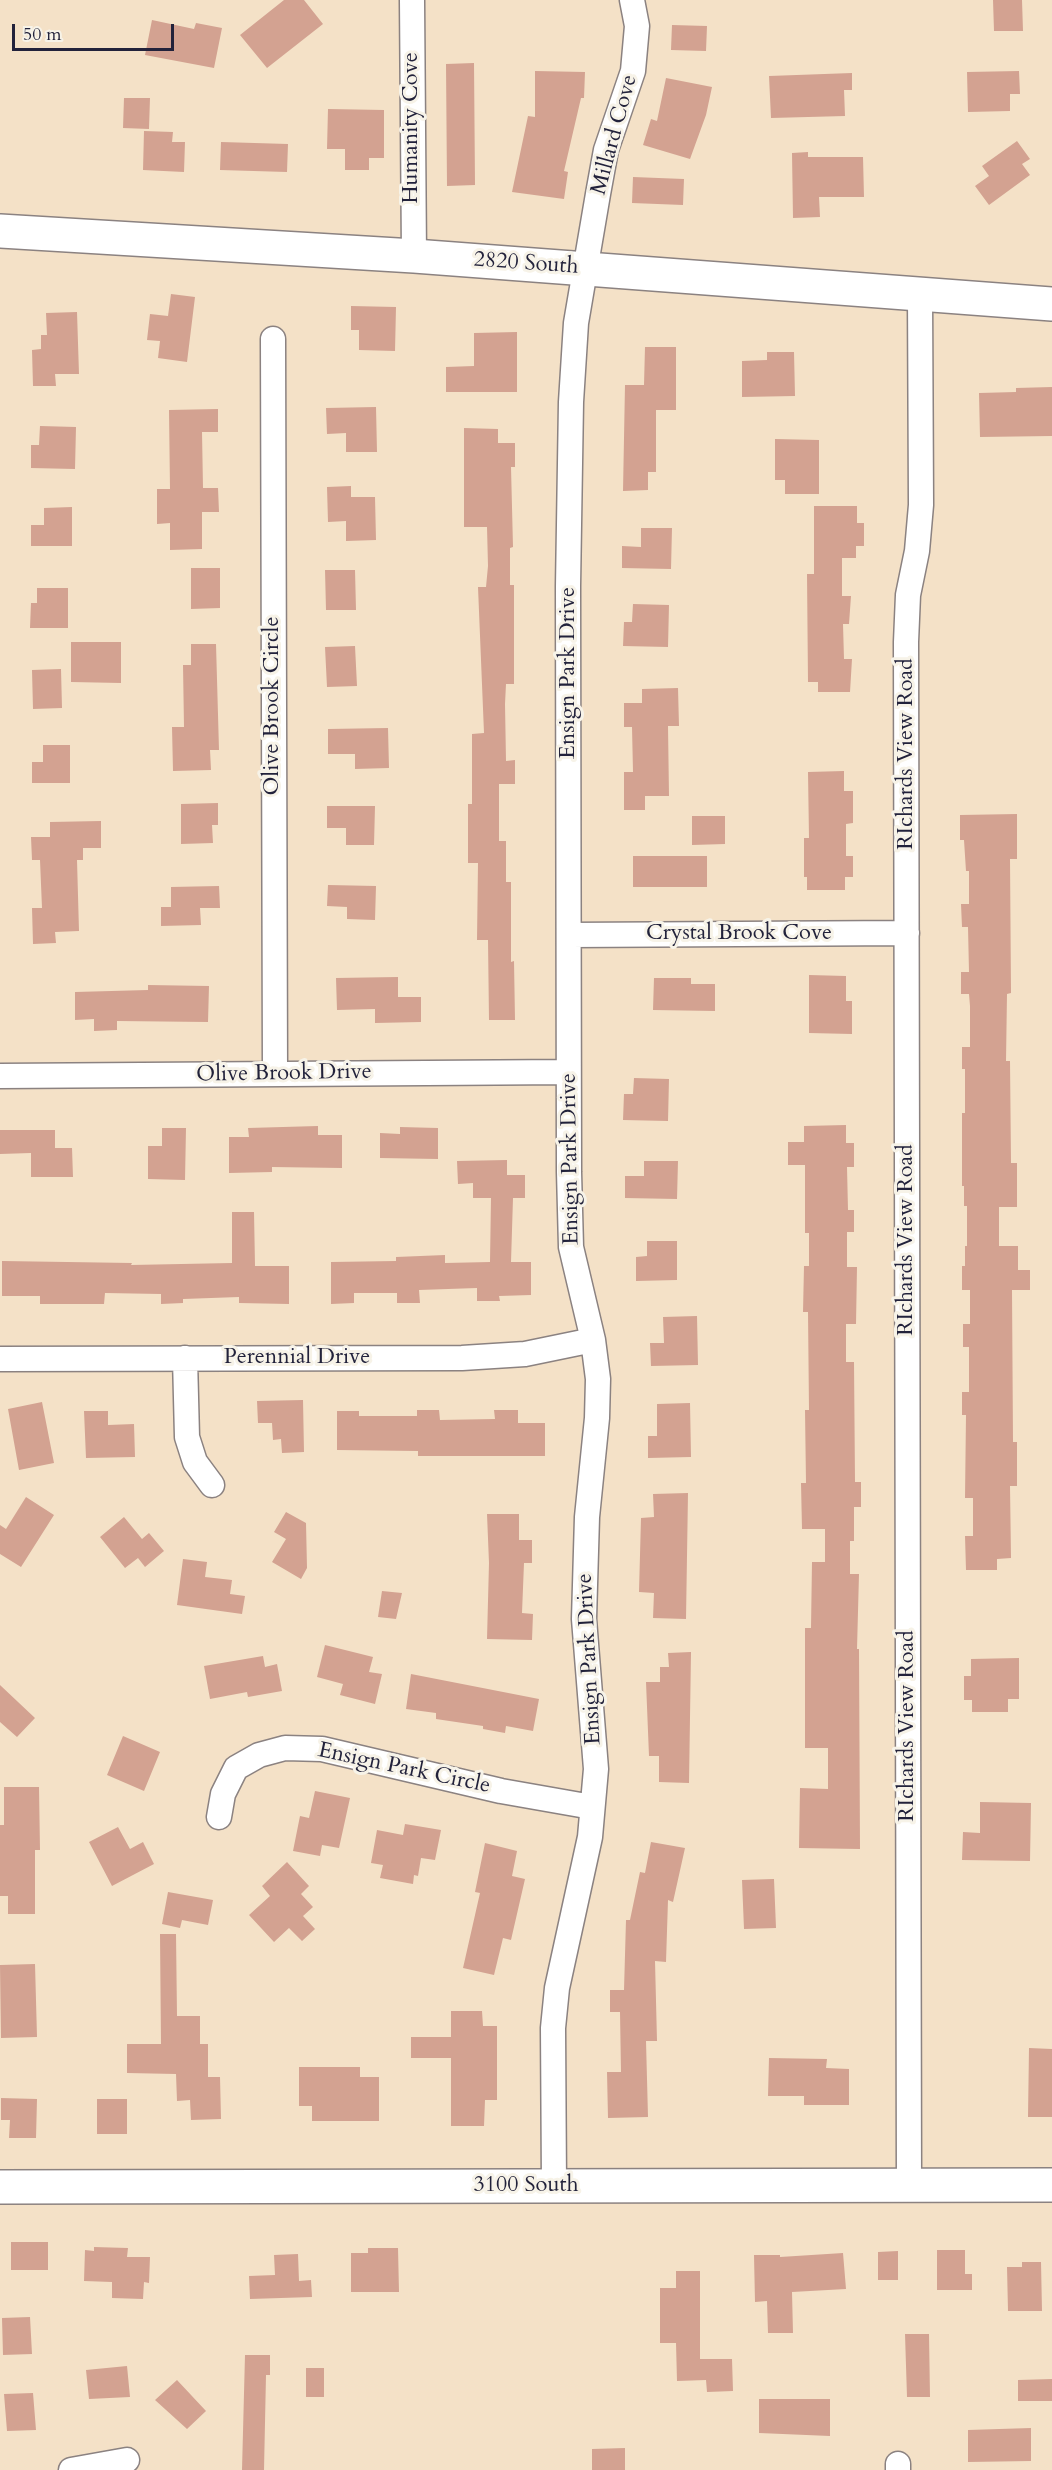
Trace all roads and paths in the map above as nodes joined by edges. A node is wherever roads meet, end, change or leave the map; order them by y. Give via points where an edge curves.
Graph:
1 (412, 0) edge
2 (632, 0) edge
3 (0, 231) edge
4 (414, 256) junction
5 (584, 269) junction
6 (920, 295) junction
7 (1052, 304) edge
8 (273, 339) dead end
9 (907, 933) junction
10 (570, 935) junction
11 (568, 1072) junction
12 (275, 1073) junction
13 (0, 1076) edge
14 (593, 1340) junction
15 (185, 1358) junction
16 (0, 1359) edge
17 (212, 1485) dead end
18 (592, 1808) junction
19 (219, 1817) dead end
20 (1052, 2185) edge
21 (554, 2186) junction
22 (909, 2186) junction
23 (0, 2187) edge
24 (127, 2460) dead end
25 (71, 2470) edge

1 - 4 street, Humanity Cove
2 - 5 street, Millard Cove via 637,26 633,71 606,150
3 - 4 street, 2820 South
4 - 5 street, 2820 South
5 - 6 street, 2820 South
5 - 10 street, Ensign Park Drive via 576,323 568,494
6 - 7 street, 2820 South
6 - 9 street, RIchards View Road via 921,505 908,595 906,642
8 - 12 street, Olive Brook Circle
9 - 10 street, Crystal Brook Cove
9 - 22 street, RIchards View Road
10 - 11 street, Ensign Park Drive
11 - 12 street, Olive Brook Drive
11 - 14 street, Ensign Park Drive via 571,1247
12 - 13 street, Olive Brook Drive
14 - 15 street, Perennial Drive via 525,1354 473,1357
14 - 18 street, Ensign Park Drive via 597,1418 587,1517 584,1619 596,1769
15 - 16 street, Perennial Drive
15 - 17 street via 187,1437 195,1462
18 - 19 street, Ensign Park Circle via 322,1749 285,1748 259,1755 236,1768 223,1794
18 - 21 street, Ensign Park Drive via 590,1837 557,1988 553,2028
20 - 22 street, 3100 South
21 - 22 street, 3100 South
21 - 23 street, 3100 South
24 - 25 street

